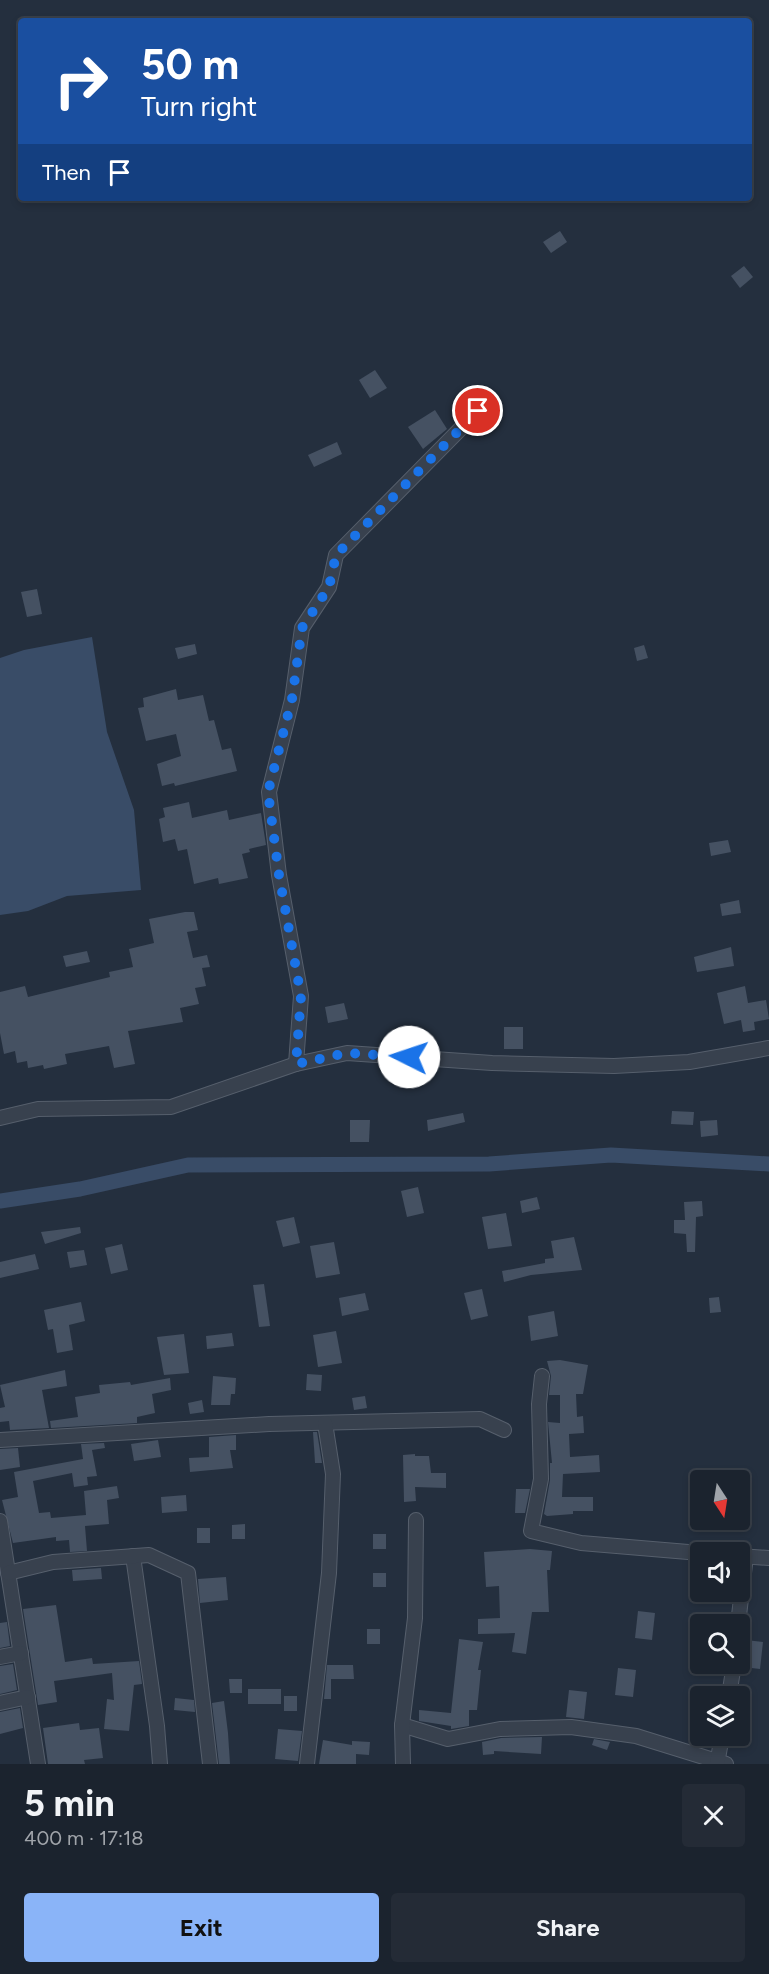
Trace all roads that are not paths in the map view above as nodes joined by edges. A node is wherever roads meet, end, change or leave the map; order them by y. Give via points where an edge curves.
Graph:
1 (478, 411) dead end
2 (769, 1048) edge
3 (296, 1064) junction
4 (0, 1118) edge
5 (542, 1376) dead end
6 (325, 1423) junction
7 (504, 1430) dead end
8 (0, 1440) edge
9 (416, 1520) dead end
10 (0, 1521) edge
11 (690, 1551) edge
12 (133, 1556) junction
13 (750, 1557) edge
14 (769, 1558) edge
15 (8, 1573) junction
16 (21, 1653) junction
17 (0, 1657) edge
18 (28, 1697) junction
19 (0, 1703) edge
20 (402, 1725) junction
21 (721, 1746) edge
22 (720, 1763) edge
23 (38, 1764) edge
24 (160, 1764) edge
25 (210, 1764) edge
26 (307, 1764) edge
27 (403, 1764) edge

1 - 3 street via 336,555 329,587 302,628 292,699 268,792 301,996
2 - 3 street via 688,1062 614,1066 347,1053
3 - 4 street via 171,1107 38,1109
5 - 11 street via 541,1479 531,1531 581,1543
6 - 7 street via 480,1419
6 - 8 street
6 - 26 street via 333,1474 329,1573
9 - 20 street via 415,1618
10 - 15 street
12 - 15 street via 53,1562
12 - 24 street
12 - 25 street via 149,1555 188,1573
13 - 14 street
15 - 16 street
16 - 17 street
16 - 18 street
18 - 19 street
18 - 23 street
20 - 22 street via 448,1739 500,1729 571,1727 636,1736
20 - 27 street
21 - 22 street

